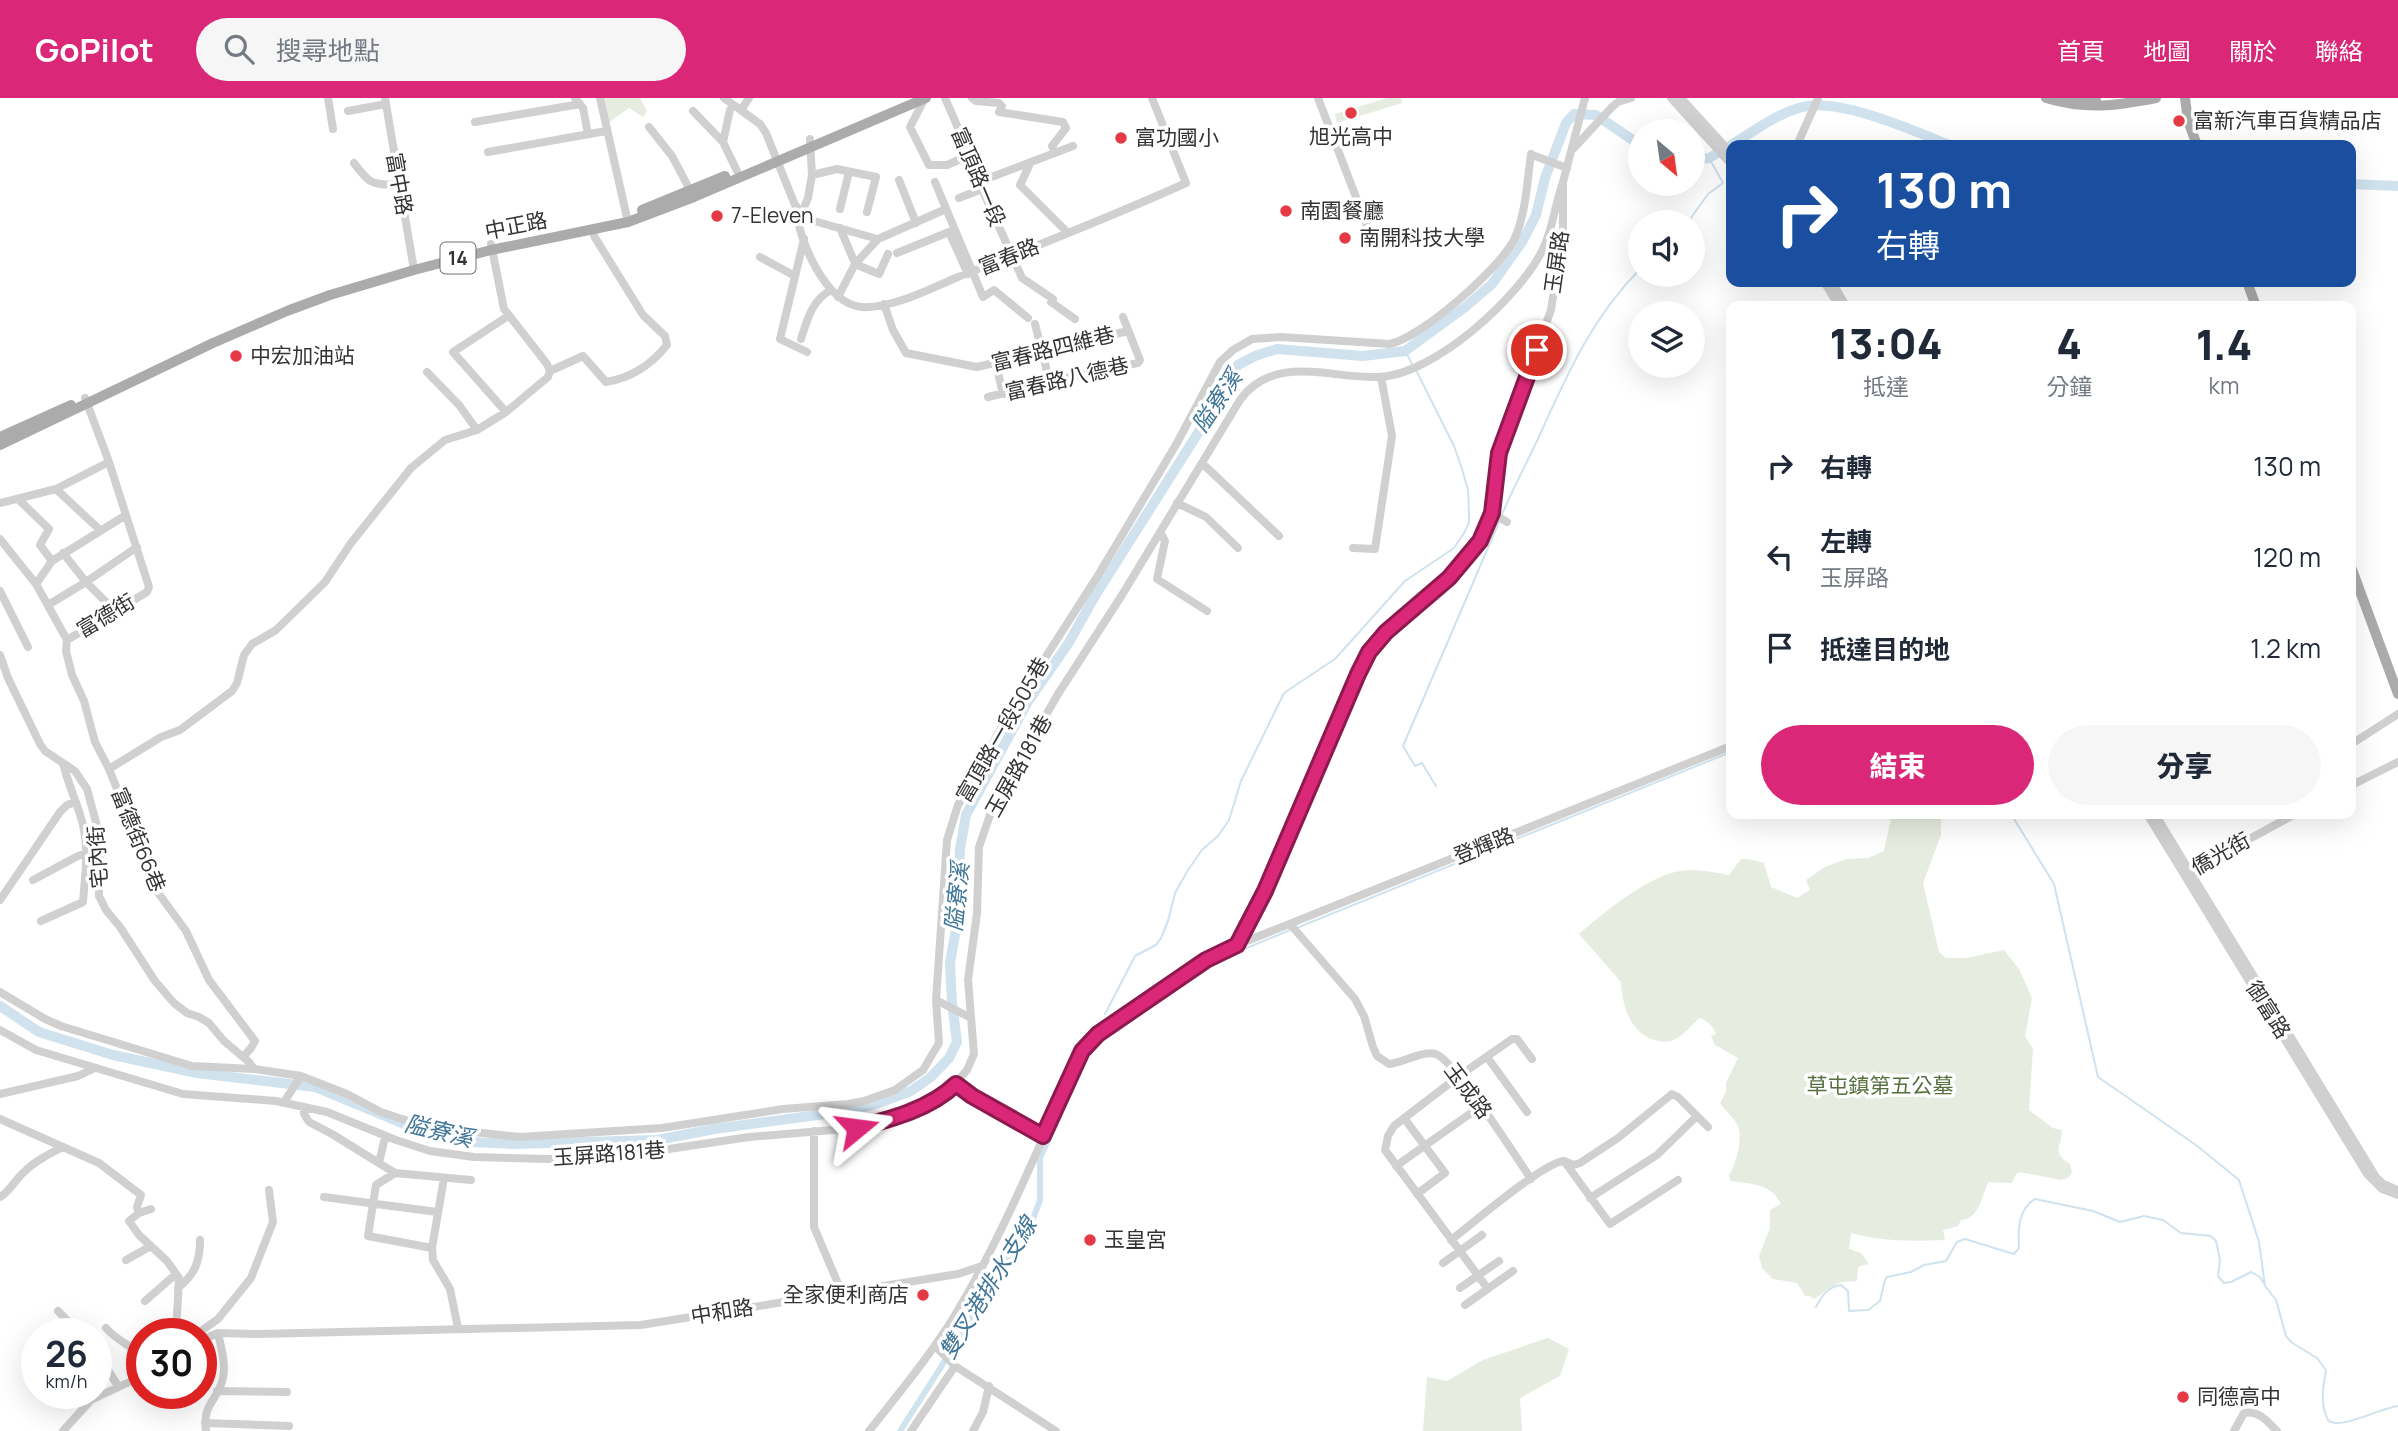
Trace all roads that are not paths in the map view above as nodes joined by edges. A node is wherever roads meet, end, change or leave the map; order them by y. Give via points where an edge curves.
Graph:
1 (328, 98) edge
2 (600, 98) edge
3 (724, 98) edge
4 (750, 98) edge
5 (910, 98) edge
6 (925, 98) edge
7 (945, 98) edge
8 (972, 98) edge
9 (1152, 98) edge
10 (1318, 98) edge
11 (1585, 98) edge
12 (1631, 98) edge
13 (1671, 98) edge
14 (1681, 98) edge
15 (1818, 98) edge
16 (2046, 98) edge
17 (2074, 98) edge
18 (2121, 98) edge
19 (2156, 98) edge
20 (2185, 98) edge
21 (386, 101) edge
22 (578, 101) edge
23 (730, 110) dead end
24 (741, 110) junction
25 (348, 111) dead end
26 (692, 111) dead end
27 (475, 122) dead end
28 (649, 127) dead end
29 (333, 129) dead end
30 (607, 131) junction
31 (588, 134) junction
32 (1799, 140) edge
33 (2195, 140) edge
34 (723, 142) junction
35 (810, 143) junction
36 (1073, 146) dead end
37 (1572, 148) junction
38 (1726, 148) edge
39 (488, 152) dead end
40 (1055, 153) junction
41 (970, 155) junction
42 (775, 158) junction
43 (1726, 158) edge
44 (1031, 162) junction
45 (354, 163) dead end
46 (1564, 166) junction
47 (737, 171) junction
48 (849, 172) junction
49 (812, 175) junction
50 (900, 180) dead end
51 (935, 182) dead end
52 (1563, 182) junction
53 (400, 185) junction
54 (981, 185) junction
55 (690, 190) junction
56 (959, 198) dead end
57 (796, 206) junction
58 (840, 209) dead end
59 (946, 209) junction
60 (867, 212) dead end
61 (800, 217) junction
62 (627, 220) junction
63 (916, 223) junction
64 (840, 228) junction
65 (594, 230) junction
66 (1067, 233) junction
67 (874, 238) dead end
68 (804, 239) junction
69 (1374, 244) dead end
70 (491, 247) junction
71 (1011, 256) junction
72 (760, 257) dead end
73 (855, 263) junction
74 (413, 267) junction
75 (970, 273) junction
76 (795, 276) junction
77 (834, 294) junction
78 (884, 304) junction
79 (508, 316) junction
80 (1123, 317) dead end
81 (1075, 319) dead end
82 (1128, 331) junction
83 (801, 339) dead end
84 (807, 352) dead end
85 (1042, 352) junction
86 (996, 364) junction
87 (550, 371) junction
88 (427, 372) dead end
89 (1381, 377) junction
90 (1050, 383) junction
91 (1003, 394) junction
92 (988, 397) dead end
93 (87, 401) junction
94 (506, 412) junction
95 (477, 429) junction
96 (0, 437) edge
97 (0, 445) edge
98 (109, 462) junction
99 (1202, 463) junction
100 (56, 489) junction
101 (19, 500) junction
102 (0, 503) edge
103 (1177, 503) junction
104 (1492, 513) junction
105 (126, 515) junction
106 (1505, 520) dead end
107 (100, 530) junction
108 (1160, 532) junction
109 (1279, 536) dead end
110 (0, 539) edge
111 (137, 547) junction
112 (1238, 548) dead end
113 (1353, 548) dead end
114 (63, 554) junction
115 (52, 561) junction
116 (2356, 580) edge
117 (86, 582) junction
118 (36, 584) junction
119 (0, 591) edge
120 (48, 605) junction
121 (116, 611) junction
122 (1207, 611) dead end
123 (66, 640) junction
124 (28, 647) dead end
125 (0, 655) edge
126 (2398, 694) edge
127 (2398, 714) edge
128 (2356, 741) edge
129 (1726, 748) edge
130 (2398, 762) edge
131 (63, 763) junction
132 (109, 769) junction
133 (2356, 783) edge
134 (76, 802) junction
135 (2150, 819) edge
136 (2158, 819) edge
137 (2286, 819) edge
138 (87, 853) junction
139 (2187, 873) junction
140 (33, 880) dead end
141 (0, 900) edge
142 (41, 921) dead end
143 (1290, 924) junction
144 (1237, 945) junction
145 (0, 992) edge
146 (938, 1001) junction
147 (970, 1018) junction
148 (0, 1030) edge
149 (1487, 1056) junction
150 (243, 1057) junction
151 (1532, 1059) dead end
152 (95, 1068) junction
153 (254, 1069) junction
154 (1460, 1076) junction
155 (301, 1077) junction
156 (956, 1084) junction
157 (0, 1094) edge
158 (285, 1101) junction
159 (1480, 1106) junction
160 (304, 1107) junction
161 (1528, 1112) dead end
162 (1697, 1116) junction
163 (1404, 1118) junction
164 (0, 1119) edge
165 (1708, 1127) dead end
166 (814, 1131) junction
167 (1043, 1136) junction
168 (385, 1137) junction
169 (1425, 1146) junction
170 (63, 1147) junction
171 (1564, 1161) junction
172 (379, 1163) junction
173 (1396, 1167) junction
174 (395, 1172) junction
175 (444, 1178) junction
176 (1531, 1179) junction
177 (471, 1180) dead end
178 (1678, 1180) dead end
179 (2398, 1189) edge
180 (269, 1191) dead end
181 (1417, 1194) junction
182 (2398, 1195) edge
183 (0, 1197) edge
184 (324, 1197) dead end
185 (1590, 1198) junction
186 (373, 1203) junction
187 (151, 1209) dead end
188 (438, 1212) junction
189 (139, 1213) junction
190 (1482, 1236) dead end
191 (200, 1240) dead end
192 (1451, 1240) junction
193 (151, 1246) junction
194 (432, 1248) junction
195 (1460, 1251) junction
196 (126, 1260) dead end
197 (1499, 1261) dead end
198 (1443, 1263) dead end
199 (982, 1266) junction
200 (1513, 1271) dead end
201 (176, 1275) junction
202 (1478, 1275) junction
203 (178, 1288) junction
204 (1460, 1288) dead end
205 (1488, 1289) junction
206 (842, 1293) junction
207 (145, 1301) dead end
208 (1465, 1305) dead end
209 (58, 1311) dead end
210 (65, 1318) edge
211 (177, 1318) edge
212 (217, 1320) edge
213 (458, 1328) junction
214 (218, 1333) joint
215 (935, 1346) junction
216 (955, 1366) junction
217 (112, 1376) edge
218 (126, 1383) edge
219 (118, 1386) junction
220 (989, 1386) junction
221 (112, 1389) edge
222 (217, 1391) joint
223 (287, 1392) dead end
224 (82, 1409) edge
225 (207, 1409) edge
226 (289, 1426) dead end
227 (205, 1427) edge
228 (64, 1431) edge
229 (869, 1431) edge
230 (911, 1431) edge
231 (973, 1431) edge
232 (1056, 1431) edge
233 (2234, 1431) edge
234 (2277, 1431) edge

1 - 29 street
2 - 30 street
3 - 24 street
4 - 24 street
5 - 35 main road, 中正路 / 14
6 - 35 main road, 中正路 / 14
6 - 41 street via 910,127 929,164 947,165
7 - 41 street, 富頂路一段
8 - 40 street via 999,103 999,113 1063,122 1066,128 1052,146
9 - 66 street, 富春路 via 1186,183
10 - 69 street
11 - 37 street, 玉屏路
12 - 37 street via 1609,109
13 - 43 street
14 - 38 street
15 - 32 street
16 - 19 main road via 2094,107
17 - 18 main road
20 - 33 main road
21 - 25 street
21 - 53 street, 富中路
22 - 27 street
22 - 31 street
23 - 34 street
24 - 42 street via 760,124
26 - 34 street
28 - 55 street
30 - 31 street
30 - 62 street
31 - 39 street
34 - 47 street
35 - 42 main road, 中正路 / 14
35 - 49 street
36 - 40 street
37 - 46 street, 玉屏路
40 - 44 street
41 - 54 street, 富頂路一段
42 - 47 main road, 中正路 / 14
42 - 57 street
42 - 62 main road, 中正路 / 14 via 694,197
44 - 54 street
44 - 66 street via 1020,185
45 - 53 street via 368,181
46 - 52 street, 玉屏路
46 - 146 street, 富頂路一段505巷 via 1533,155 1513,241 1460,299 1400,342 1252,339 1220,362 1177,443 958,805 947,840
47 - 55 main road, 中正路 / 14
48 - 49 street via 837,169
48 - 58 street
48 - 60 street via 876,177
49 - 61 street
50 - 63 street
51 - 59 street
52 - 89 street, 玉屏路181巷 via 1543,249 1522,281 1479,325 1446,350 1409,370
52 - 104 street, 玉屏路 via 1563,230 1550,310 1499,453
53 - 74 street, 富中路
54 - 56 street
54 - 71 street, 富頂路一段
55 - 62 main road, 中正路 / 14
57 - 61 street
57 - 68 street
59 - 63 street
59 - 75 street
61 - 64 street
61 - 77 street
62 - 65 main road, 中正路 / 14
62 - 70 main road, 中正路 / 14
63 - 73 street via 878,239
64 - 67 street
64 - 73 street
65 - 70 main road, 中正路 / 14
65 - 87 street via 643,315 665,336 667,345 639,372 614,381 606,382 583,356
66 - 71 street, 富春路
68 - 76 street
68 - 77 street via 820,276
70 - 74 main road, 中正路 / 14
70 - 79 street
71 - 75 street, 富春路
71 - 81 street, 富頂路一段 via 1023,278
72 - 76 street
73 - 75 street via 879,274 892,253 949,232
73 - 77 street
74 - 93 main road, 中正路 / 14 via 301,298
75 - 78 street, 富春路
75 - 85 street via 983,296 994,290 1032,321
76 - 84 street via 780,339
77 - 78 street, 富春路 via 862,307
77 - 83 street via 824,294 813,306
78 - 86 street, 富春路四維巷 via 906,353 977,367
79 - 87 street
79 - 94 street via 453,352
80 - 82 street, 富春路八德巷
82 - 85 street, 富春路四維巷
82 - 90 street, 富春路八德巷 via 1138,363
85 - 86 street, 富春路四維巷
85 - 90 street
86 - 91 street
87 - 94 street
88 - 95 street
89 - 99 street, 玉屏路181巷 via 1279,372 1265,377 1245,392
89 - 113 street via 1392,436 1378,533 1373,550
90 - 91 street, 富春路八德巷
91 - 92 street, 富春路八德巷
93 - 96 main road, 中正路 / 14
93 - 97 main road, 中正路 / 14
93 - 98 street, 富德街
94 - 95 street
95 - 132 street via 445,440 411,468 325,582 276,630 252,644 232,691 180,730
98 - 100 street
98 - 105 street, 富德街
99 - 103 street, 玉屏路181巷
99 - 109 street
100 - 101 street
100 - 107 street
101 - 102 street
101 - 115 street via 49,529 40,545
103 - 108 street, 玉屏路181巷
103 - 112 street via 1206,517
104 - 106 street
104 - 144 street, 玉屏路 via 1467,559 1369,652
105 - 107 street
105 - 111 street, 富德街
107 - 114 street
108 - 122 street via 1166,541 1157,579
108 - 147 street, 玉屏路181巷 via 991,812 979,847 977,914 968,980
110 - 118 street, 富德街
111 - 117 street
111 - 121 street, 富德街 via 149,587
114 - 115 street
114 - 117 street
115 - 118 street
116 - 126 main road
117 - 120 street
117 - 121 street
118 - 120 street, 富德街
119 - 124 street
120 - 123 street, 富德街
121 - 123 street, 富德街
123 - 132 street, 富德街66巷 via 72,675
125 - 131 street, 宅內街 via 40,744
127 - 128 street
129 - 143 street, 登輝路
130 - 133 street
131 - 134 street
131 - 150 street, 宅內街 via 80,776 93,806 100,837 99,896 106,910 174,1003 209,1023
132 - 150 street, 富德街66巷 via 159,894 186,931 209,980 255,1041
134 - 138 street
134 - 141 street via 60,812
135 - 139 street, 御富路
136 - 139 street, 御富路
137 - 139 street, 僑光街
138 - 140 street
138 - 142 street via 83,902
139 - 179 street, 御富路 via 2376,1177
139 - 182 street, 御富路 via 2367,1174 2382,1189
143 - 144 street, 登輝路
143 - 154 street, 玉成路 via 1355,999 1382,1060 1397,1063 1438,1054
144 - 167 street via 1206,960 1098,1034 1082,1051
145 - 153 street, 富頂路一段505巷 via 61,1026 192,1066
146 - 147 street
146 - 155 street, 富頂路一段505巷 via 940,1037 934,1054 923,1070 895,1090 848,1104 662,1128 520,1137 437,1128 381,1112
147 - 156 street, 玉屏路181巷 via 973,1060
148 - 152 street, 玉屏路181巷 via 36,1050
149 - 151 street via 1513,1039
149 - 154 street
149 - 161 street
150 - 153 street, 宅內街
152 - 157 street
152 - 158 street, 玉屏路181巷 via 192,1096
153 - 155 street, 富頂路一段505巷
154 - 159 street, 玉成路
154 - 163 street
155 - 158 street
156 - 166 street, 玉屏路181巷 via 940,1097 887,1119 857,1128
156 - 167 street
158 - 160 street, 玉屏路181巷
159 - 169 street
159 - 176 street, 玉成路
160 - 168 street, 玉屏路181巷
160 - 172 street via 309,1122
162 - 165 street
162 - 171 street via 1672,1094 1580,1163
162 - 185 street via 1657,1155
163 - 169 street
163 - 173 street via 1388,1136 1385,1150
164 - 170 street
166 - 168 street, 玉屏路181巷 via 622,1156 549,1159 474,1157 430,1151
166 - 206 street via 814,1227
167 - 199 street
168 - 172 street
169 - 173 street
169 - 181 street via 1445,1173
170 - 183 street via 39,1159
170 - 189 street via 99,1163 141,1195
171 - 176 street
171 - 185 street
172 - 174 street
173 - 181 street
174 - 175 street
174 - 186 street via 376,1185
175 - 177 street
175 - 188 street
176 - 192 street
178 - 185 street via 1609,1224
180 - 212 street via 273,1222 251,1278
181 - 192 street
184 - 186 street
186 - 188 street
186 - 194 street via 368,1236
187 - 189 street
188 - 194 street
189 - 193 street via 129,1221
190 - 195 street
191 - 203 street via 196,1270
192 - 195 street
193 - 196 street
193 - 201 street
194 - 213 street via 433,1260 450,1289
195 - 198 street
195 - 202 street
197 - 202 street
199 - 206 street, 中和路
199 - 215 street
200 - 205 street
201 - 203 street
201 - 207 street
202 - 204 street
202 - 205 street
203 - 211 street
205 - 208 street
206 - 213 street, 中和路 via 641,1325
209 - 210 street
213 - 214 street, 中和路
214 - 222 street via 224,1375
215 - 216 street
215 - 229 street
216 - 220 street
216 - 230 street
217 - 219 street
218 - 219 street
219 - 221 street
220 - 231 street
220 - 232 street
222 - 223 street
224 - 228 street
225 - 227 street
226 - 227 street
233 - 234 street via 2238,1420 2250,1412 2258,1413

